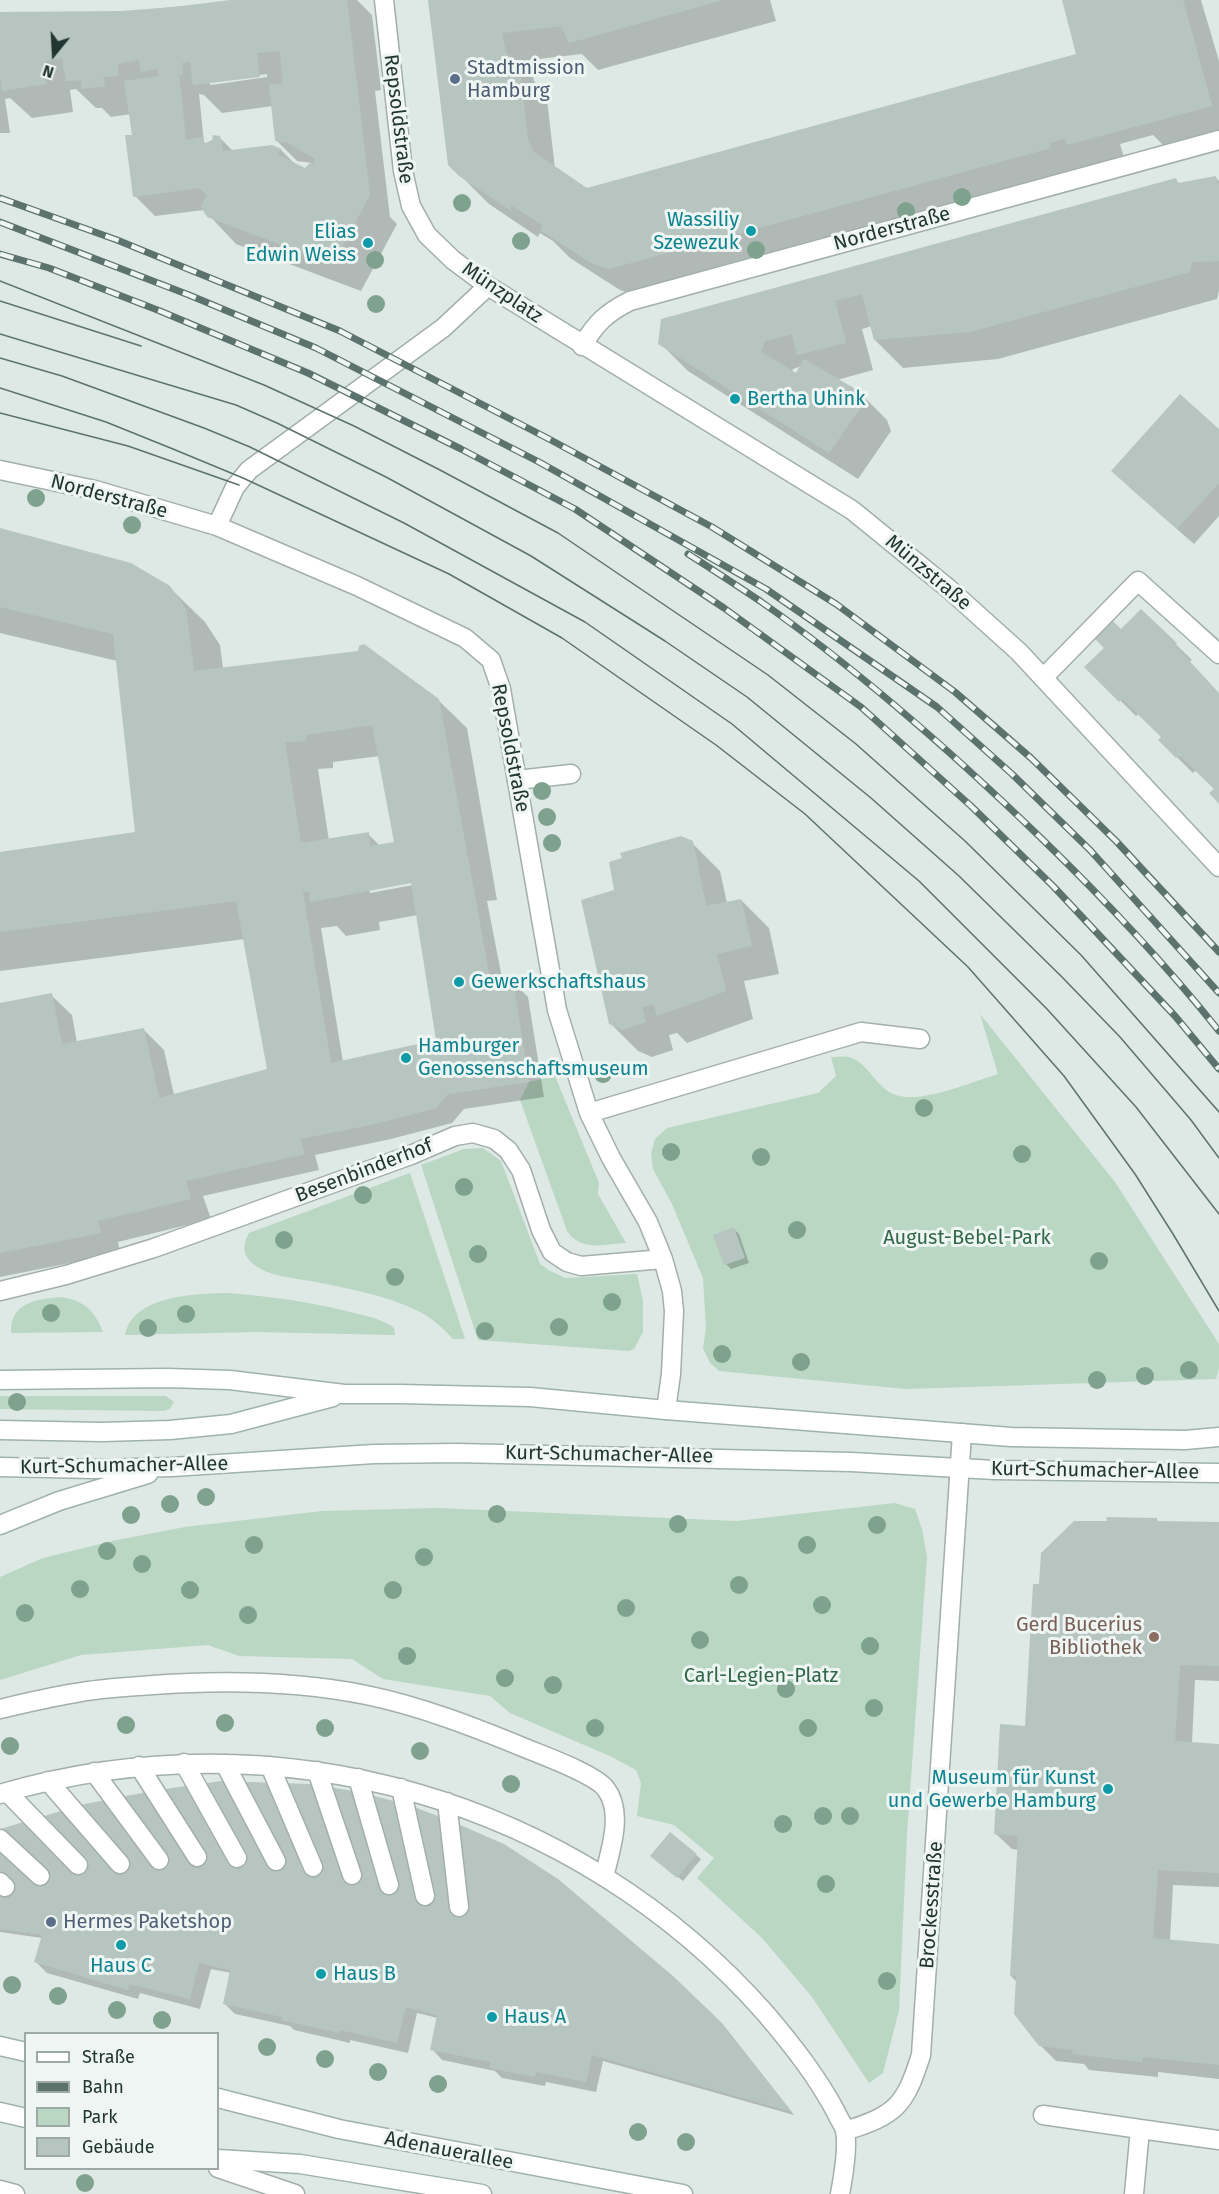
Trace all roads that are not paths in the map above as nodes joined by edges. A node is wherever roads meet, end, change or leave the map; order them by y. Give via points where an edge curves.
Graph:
1 (384, 0) edge
2 (1219, 140) edge
3 (426, 235) joint
4 (488, 286) junction
5 (582, 346) junction
6 (0, 470) edge
7 (217, 526) junction
8 (1219, 654) edge
9 (1043, 678) junction
10 (571, 774) dead end
11 (517, 780) junction
12 (1219, 867) edge
13 (920, 1039) dead end
14 (590, 1113) junction
15 (663, 1259) junction
16 (0, 1291) edge
17 (0, 1380) edge
18 (344, 1394) junction
19 (666, 1410) junction
20 (0, 1430) edge
21 (962, 1433) junction
22 (1219, 1437) edge
23 (0, 1467) edge
24 (172, 1467) junction
25 (961, 1468) junction
26 (1219, 1473) edge
27 (0, 1525) edge
28 (0, 1709) edge
29 (184, 1763) junction
30 (225, 1764) junction
31 (140, 1766) junction
32 (270, 1766) junction
33 (317, 1771) junction
34 (94, 1772) junction
35 (358, 1778) junction
36 (48, 1781) junction
37 (401, 1788) junction
38 (3, 1793) edge
39 (447, 1802) junction
40 (0, 1839) edge
41 (197, 1857) dead end
42 (237, 1858) dead end
43 (159, 1860) dead end
44 (276, 1861) dead end
45 (120, 1864) dead end
46 (78, 1865) dead end
47 (313, 1867) dead end
48 (352, 1875) dead end
49 (40, 1876) dead end
50 (604, 1877) junction
51 (389, 1885) dead end
52 (425, 1896) dead end
53 (459, 1907) dead end
54 (0, 2046) edge
55 (24, 2052) edge
56 (219, 2098) edge
57 (0, 2112) edge
58 (1042, 2115) dead end
59 (24, 2118) edge
60 (1140, 2129) junction
61 (845, 2131) junction
62 (1219, 2140) edge
63 (219, 2159) edge
64 (219, 2168) edge
65 (0, 2190) edge
66 (15, 2194) edge
67 (295, 2194) edge
68 (482, 2194) edge
69 (683, 2194) edge
70 (840, 2194) edge
71 (1134, 2194) edge

1 - 3 street, Repsoldstraße via 403,171 411,206
2 - 5 street, Norderstraße via 630,301 604,316
3 - 4 street, Münzplatz
4 - 5 street, Münzplatz
4 - 7 street via 443,328 249,470 235,487
5 - 9 street, Münzstraße via 852,510 949,589
6 - 7 street, Norderstraße via 95,490
7 - 11 street, Repsoldstraße via 465,638 491,660 501,689
8 - 9 street via 1138,581
9 - 12 street, Münzstraße
10 - 11 street
11 - 14 street, Repsoldstraße via 557,1010
13 - 14 street via 861,1032
14 - 15 street, Repsoldstraße via 648,1222
15 - 16 street, Besenbinderhof via 581,1266 552,1252 521,1170 508,1150 494,1138 473,1132 154,1248
15 - 19 street, Repsoldstraße via 674,1311
17 - 18 street, Kurt-Schumacher-Allee via 230,1380
18 - 19 street, Kurt-Schumacher-Allee via 530,1397
18 - 20 street, Kurt-Schumacher-Allee via 231,1424 102,1432
19 - 21 street, Kurt-Schumacher-Allee
21 - 22 street, Kurt-Schumacher-Allee via 1185,1440
21 - 25 street, Brockesstraße
23 - 24 street, Kurt-Schumacher-Allee
24 - 25 street, Kurt-Schumacher-Allee via 446,1452
24 - 27 street via 69,1498
25 - 26 street, Kurt-Schumacher-Allee
25 - 61 street, Brockesstraße via 921,2055 900,2105 885,2116
28 - 50 street via 119,1688 258,1682 367,1695 426,1711 503,1739 588,1776 606,1788 614,1816
29 - 30 street
29 - 31 street
29 - 42 street
30 - 32 street
30 - 44 street
31 - 34 street
31 - 41 street
32 - 33 street
32 - 47 street
33 - 35 street
33 - 48 street
34 - 36 street
34 - 43 street
35 - 37 street
35 - 51 street
36 - 38 street
36 - 45 street
37 - 39 street
37 - 52 street
38 - 46 street
39 - 50 street via 557,1849
39 - 53 street
40 - 49 street
50 - 61 street via 691,1940 750,1996 819,2081
54 - 55 street
56 - 69 street, Adenauerallee via 339,2129
57 - 59 street
58 - 60 street
60 - 62 street
60 - 71 street
61 - 70 street
63 - 68 street, Adenauerallee via 300,2164
64 - 67 street
65 - 66 street

